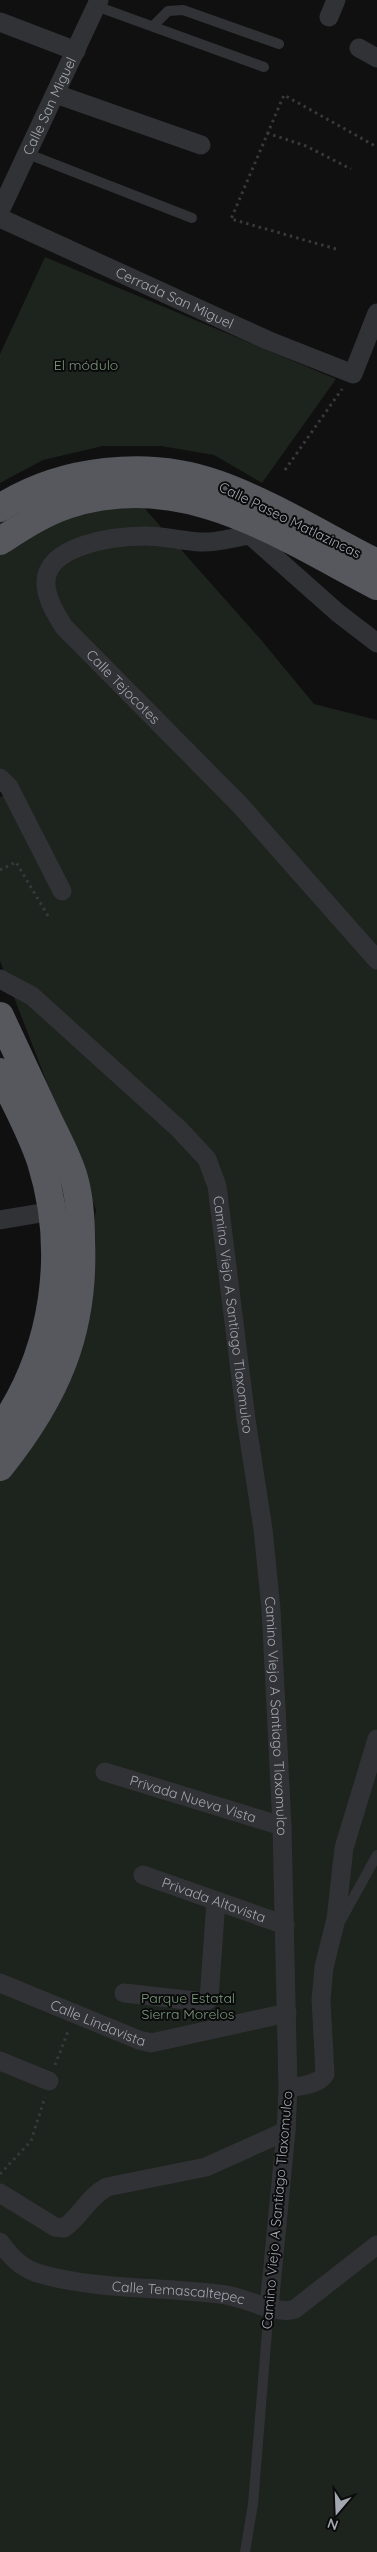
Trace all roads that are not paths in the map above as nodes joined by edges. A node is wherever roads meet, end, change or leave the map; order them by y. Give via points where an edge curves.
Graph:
1 (98, 3) edge
2 (0, 22) edge
3 (153, 26) junction
4 (279, 44) dead end
5 (359, 48) dead end
6 (76, 52) junction
7 (377, 58) edge
8 (264, 67) dead end
9 (56, 94) junction
10 (201, 145) dead end
11 (28, 154) junction
12 (0, 211) edge
13 (0, 218) edge
14 (192, 218) dead end
15 (377, 313) edge
16 (0, 508) edge
17 (253, 529) junction
18 (0, 541) edge
19 (377, 563) edge
20 (377, 586) edge
21 (377, 643) edge
22 (0, 778) edge
23 (62, 891) dead end
24 (377, 960) edge
25 (0, 979) edge
26 (0, 1016) edge
27 (0, 1072) edge
28 (53, 1211) junction
29 (0, 1220) edge
30 (0, 1430) edge
31 (0, 1467) edge
32 (377, 1739) edge
33 (105, 1772) dead end
34 (282, 1826) junction
35 (377, 1855) edge
36 (143, 1875) dead end
37 (216, 1901) junction
38 (285, 1925) junction
39 (332, 1935) junction
40 (0, 1983) edge
41 (124, 1994) dead end
42 (287, 2013) junction
43 (0, 2061) edge
44 (49, 2081) road end
45 (288, 2088) junction
46 (286, 2131) junction
47 (0, 2193) edge
48 (0, 2242) edge
49 (377, 2245) edge
50 (269, 2307) junction
51 (245, 2552) edge

1 - 3 lane
1 - 6 street, Calle San Miguel
2 - 6 street
3 - 4 lane via 168,11 183,10
3 - 8 lane
5 - 7 street
6 - 9 street, Calle San Miguel
9 - 10 street
9 - 11 street, Calle San Miguel
11 - 12 street, Calle San Miguel
11 - 14 lane
13 - 15 street, Cerrada San Miguel via 267,340 353,374
16 - 19 highway, Calle Paseo Matlazincas via 27,492 76,477 132,471 181,475 234,491
17 - 18 highway, Calle Paseo Matlazincas via 234,513 187,499 148,494 116,495 66,506
17 - 20 highway, Calle Paseo Matlazincas
17 - 21 street via 338,614
17 - 24 street, Calle Tejocotes via 201,542 146,536 92,544 54,560 46,576 47,594 64,626 240,805
22 - 23 street via 9,787
25 - 34 street, Camino Viejo A Santiago Tlaxomulco via 32,996 51,1013 179,1129 207,1159 213,1172 263,1529 271,1609
26 - 31 highway via 73,1176 80,1213 82,1267 74,1334 54,1384 28,1429
27 - 28 highway via 40,1160
28 - 29 street
28 - 30 highway via 55,1282 48,1324 32,1370
32 - 39 street via 344,1848
33 - 34 street, Privada Nueva Vista
34 - 38 street, Camino Viejo A Santiago Tlaxomulco
35 - 39 lane
36 - 37 street, Privada Altavista
37 - 38 street, Privada Altavista
37 - 41 street via 209,2000
38 - 42 street, Camino Viejo A Santiago Tlaxomulco
39 - 45 street via 322,1986 324,2074 316,2082
40 - 42 street, Calle Lindavista via 151,2043
42 - 45 street, Camino Viejo A Santiago Tlaxomulco
43 - 44 street
45 - 46 street, Camino Viejo A Santiago Tlaxomulco
46 - 47 street via 206,2167 107,2187 95,2194 64,2228 55,2227
46 - 50 street, Camino Viejo A Santiago Tlaxomulco
48 - 50 street, Calle Temascaltepec via 17,2262 47,2275 126,2286 224,2294
49 - 50 street, Calle Temascaltepec via 295,2309 282,2312
50 - 51 lane, Camino Viejo A Santiago Tlaxomulco via 253,2504

